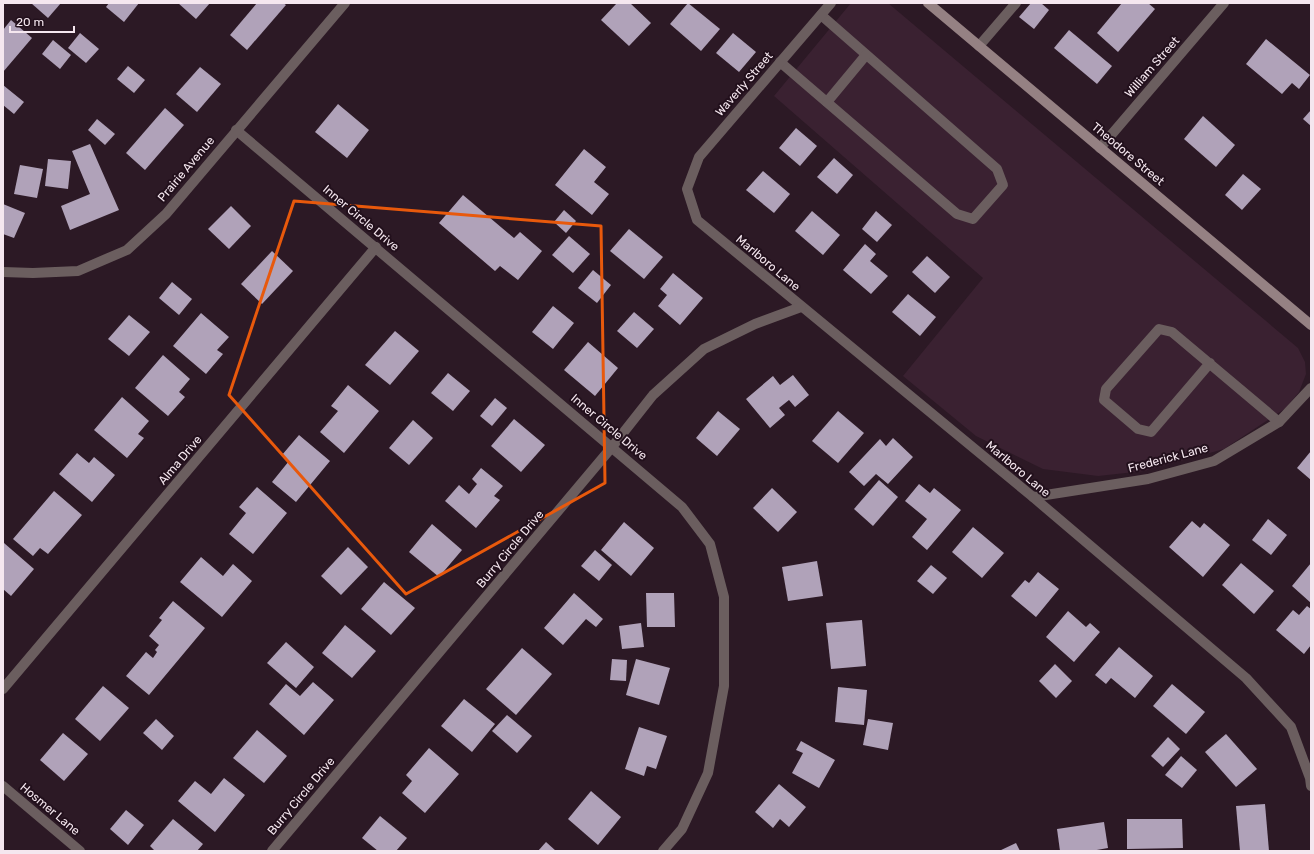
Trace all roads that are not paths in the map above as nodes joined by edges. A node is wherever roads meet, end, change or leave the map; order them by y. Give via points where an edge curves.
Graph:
1 (345, 3) edge
2 (832, 3) edge
3 (928, 3) edge
4 (1016, 3) edge
5 (1224, 3) edge
6 (821, 15) junction
7 (979, 46) junction
8 (866, 55) junction
9 (780, 62) junction
10 (827, 102) junction
11 (236, 130) junction
12 (1100, 148) junction
13 (687, 190) joint
14 (376, 247) junction
15 (3, 272) edge
16 (800, 307) junction
17 (1311, 325) edge
18 (1210, 363) junction
19 (1311, 388) edge
20 (1280, 422) junction
21 (612, 447) junction
22 (1033, 498) junction
23 (3, 689) edge
24 (3, 786) edge
25 (1311, 786) edge
26 (80, 851) edge
27 (272, 851) edge
28 (663, 851) edge

1 - 11 street, Prairie Avenue
2 - 6 street, Waverly Street
3 - 7 main road, Theodore Street
4 - 7 street
5 - 12 street, William Street
6 - 8 street
6 - 9 street, Waverly Street
7 - 12 main road, Theodore Street
8 - 10 street
8 - 10 street via 997,169 1003,185 973,219 957,214
9 - 10 street
9 - 13 street, Waverly Street via 699,157
11 - 14 street, Inner Circle Drive
11 - 15 street, Prairie Avenue via 166,214 127,250 78,271
12 - 17 main road, Theodore Street
13 - 16 street, Marlboro Lane via 697,220
14 - 21 street, Inner Circle Drive
14 - 23 street, Alma Drive
16 - 21 street, Burry Circle Drive via 755,324 704,349 653,395
16 - 22 street, Marlboro Lane
18 - 18 street via 1172,332 1159,329 1106,389 1104,400 1138,429 1151,432
18 - 20 street
19 - 20 street, Frederick Lane
20 - 22 street, Frederick Lane via 1214,461 1148,479
21 - 27 street, Burry Circle Drive
21 - 28 street, Inner Circle Drive via 687,513 710,544 724,597 724,686 708,773 682,829
22 - 25 street, Marlboro Lane via 1246,678 1291,727
24 - 26 street, Hosmer Lane

